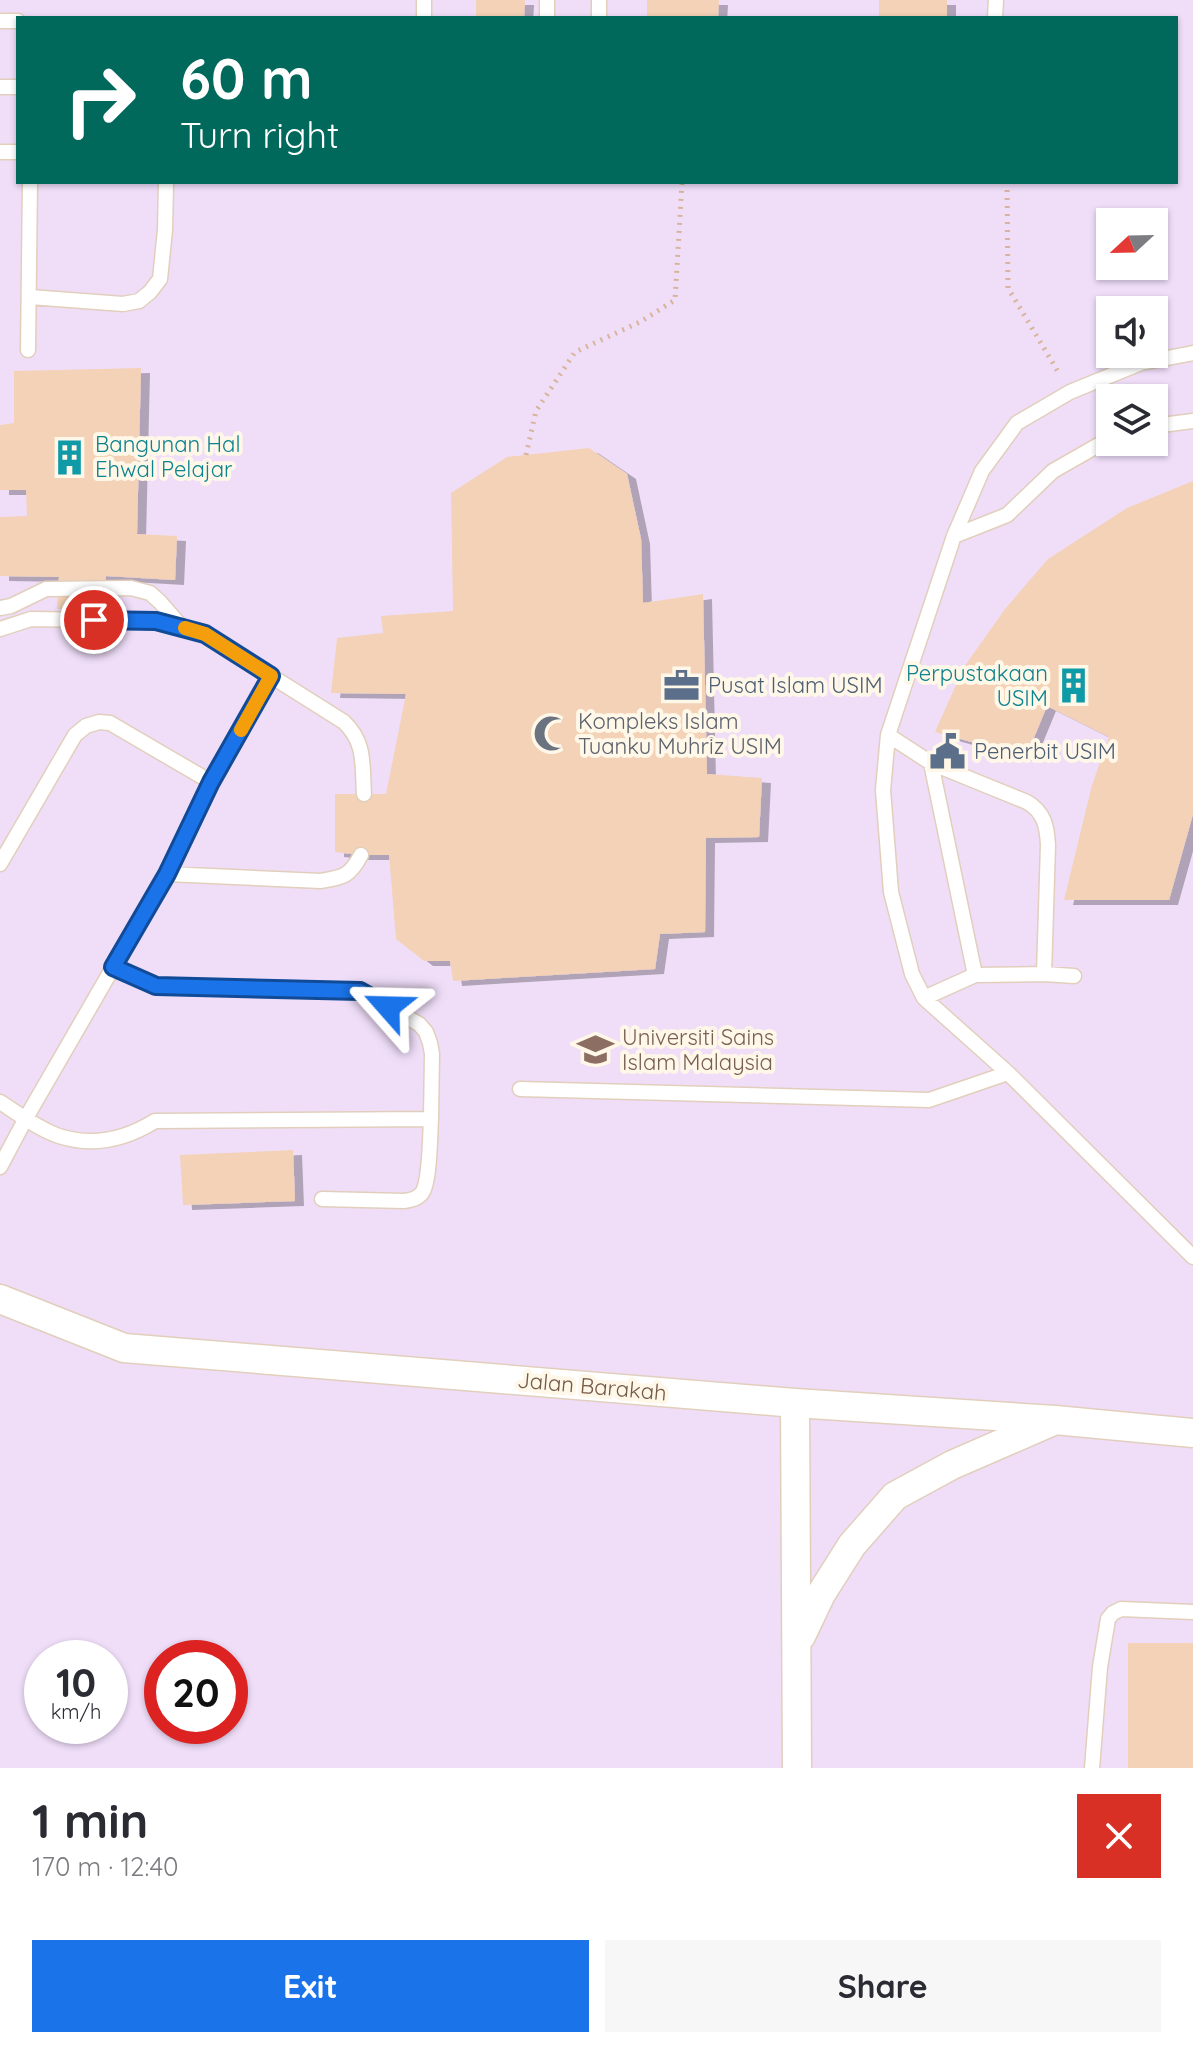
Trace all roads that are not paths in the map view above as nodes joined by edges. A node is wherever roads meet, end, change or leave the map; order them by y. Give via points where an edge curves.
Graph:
1 (30, 184) edge
2 (166, 184) edge
3 (30, 297) junction
4 (28, 350) dead end
5 (1193, 353) edge
6 (1193, 421) edge
7 (1168, 424) edge
8 (1096, 446) edge
9 (954, 536) junction
10 (0, 608) edge
11 (181, 626) junction
12 (0, 629) edge
13 (271, 676) junction
14 (888, 735) junction
15 (931, 763) junction
16 (211, 782) junction
17 (364, 794) dead end
18 (361, 855) dead end
19 (0, 864) edge
20 (167, 874) junction
21 (113, 967) junction
22 (1044, 974) junction
23 (975, 975) junction
24 (1074, 976) dead end
25 (924, 998) junction
26 (1008, 1073) junction
27 (520, 1089) dead end
28 (0, 1102) edge
29 (26, 1118) junction
30 (431, 1119) junction
31 (0, 1167) edge
32 (322, 1199) dead end
33 (1193, 1257) edge
34 (0, 1299) edge
35 (795, 1403) junction
36 (1055, 1420) junction
37 (1193, 1433) edge
38 (1193, 1612) edge
39 (797, 1646) junction
40 (797, 1768) edge
41 (1092, 1768) edge

1 - 3 lane
2 - 3 lane via 160,279 150,292 123,304
3 - 4 lane
5 - 9 lane via 1141,363 1070,392 1017,423 982,471
6 - 7 lane
8 - 9 lane via 1053,471 1007,515
9 - 14 lane
10 - 11 lane via 46,589 131,588 150,593
11 - 12 lane via 31,619
11 - 13 lane via 205,634
13 - 16 lane
13 - 17 lane via 354,731
14 - 15 lane
14 - 25 lane via 883,790 891,892 912,974
15 - 22 lane via 1027,802 1042,815 1048,845
15 - 23 lane
16 - 19 lane via 110,723 86,726 63,753
16 - 20 lane
18 - 20 lane via 345,876 321,881
20 - 21 lane
21 - 29 lane
21 - 30 lane via 156,986 360,991 426,1032 432,1054
22 - 23 lane
22 - 24 lane
23 - 25 lane
25 - 26 lane
26 - 27 lane via 929,1100
26 - 33 lane
28 - 29 lane
29 - 30 lane via 59,1136 98,1142 135,1133 155,1121
29 - 31 lane
30 - 32 lane via 426,1183 418,1196 404,1201
34 - 35 street, Jalan Barakah via 124,1348
35 - 36 street, Jalan Barakah
35 - 39 street
36 - 37 street, Jalan Barakah
36 - 39 street via 895,1496 852,1545
38 - 41 lane via 1129,1608 1108,1619
39 - 40 street

